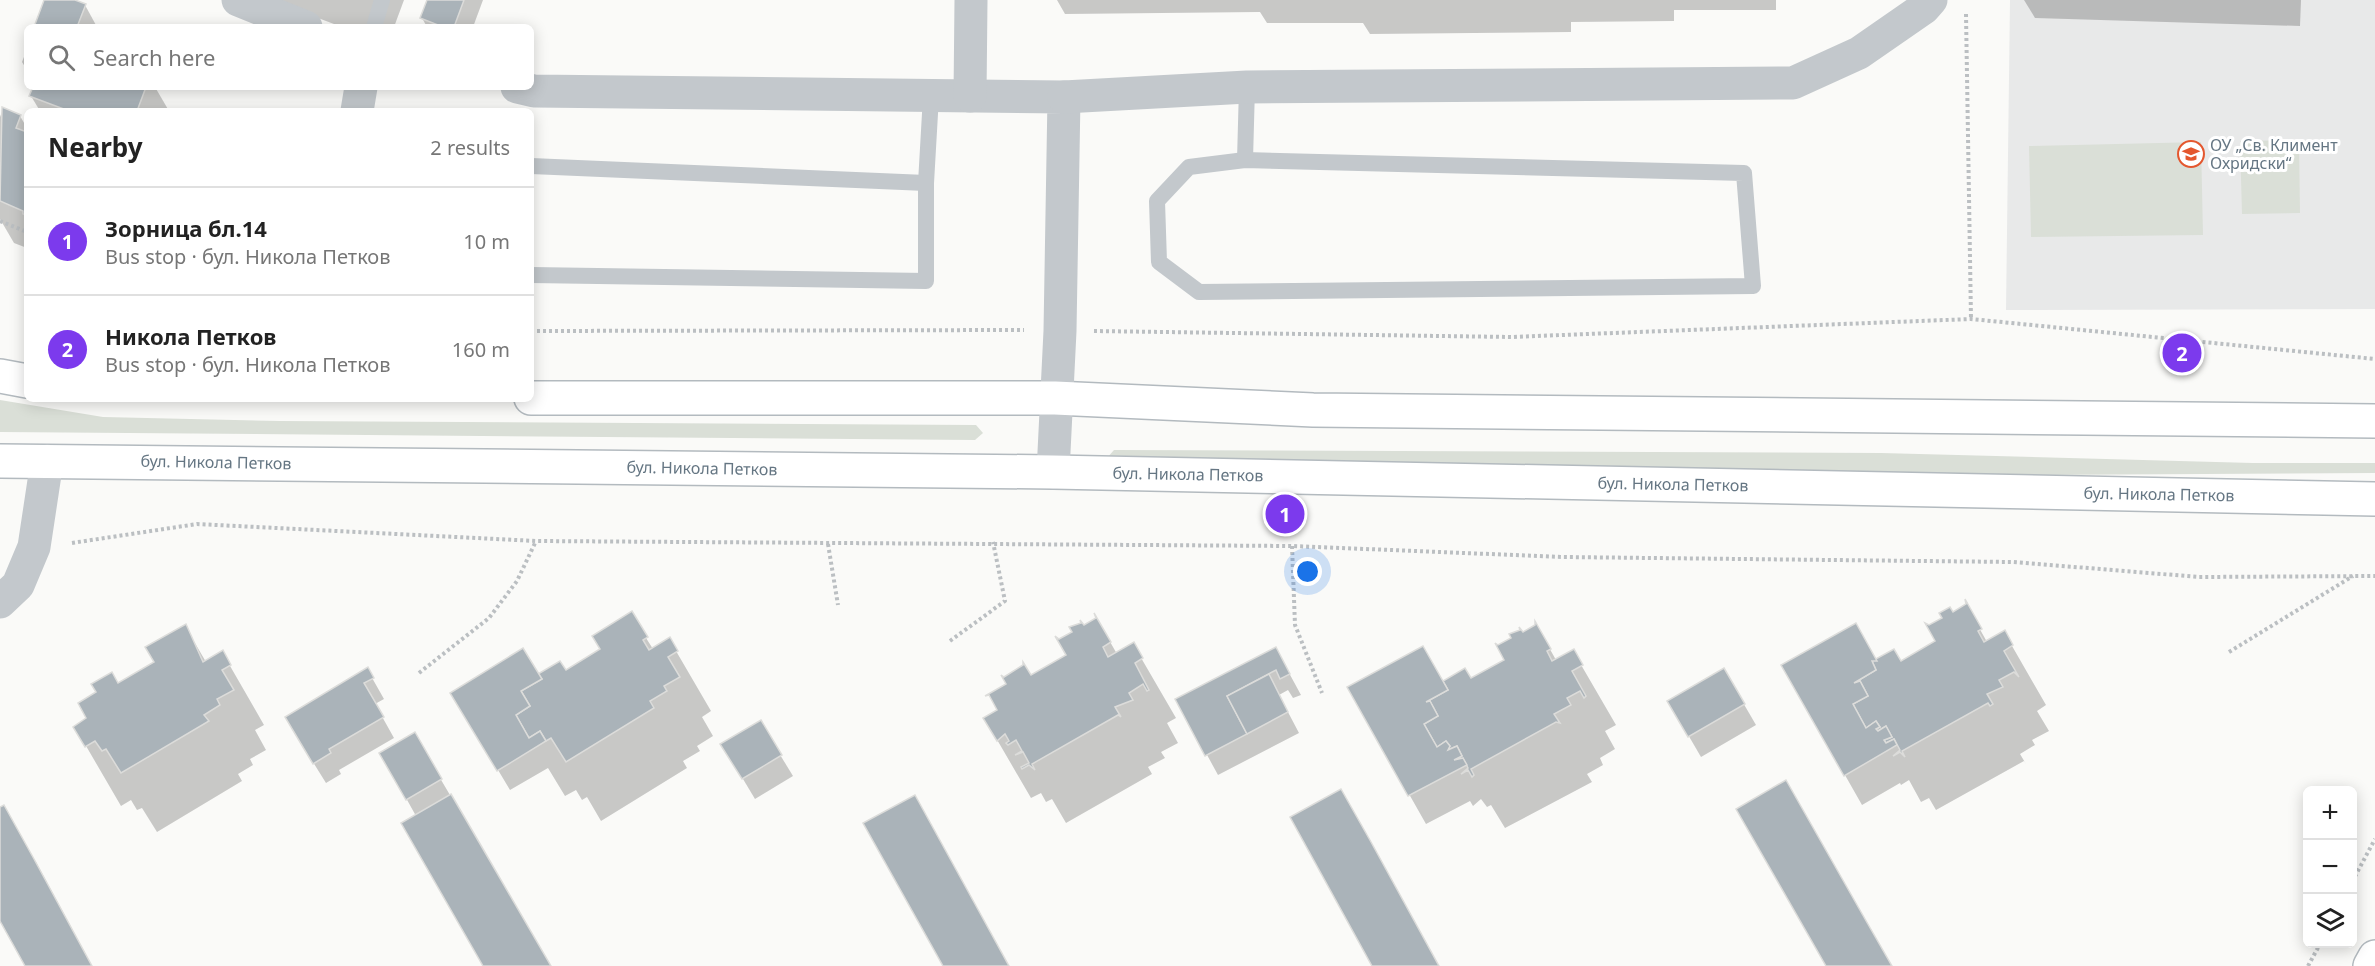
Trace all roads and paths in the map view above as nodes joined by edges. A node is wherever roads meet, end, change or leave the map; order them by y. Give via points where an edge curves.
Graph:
1 (238, 0) edge
2 (382, 0) edge
3 (970, 0) edge
4 (1931, 0) edge
5 (1966, 12) dead end
6 (298, 24) edge
7 (375, 24) edge
8 (1247, 87) junction
9 (360, 90) edge
10 (530, 90) edge
11 (931, 96) junction
12 (970, 96) junction
13 (1064, 97) junction
14 (358, 108) edge
15 (1245, 160) junction
16 (534, 166) edge
17 (926, 183) junction
18 (0, 221) edge
19 (24, 231) edge
20 (534, 275) edge
21 (1971, 319) junction
22 (534, 331) edge
23 (1060, 331) junction
24 (2375, 358) edge
25 (0, 376) edge
26 (24, 380) edge
27 (534, 398) edge
28 (1055, 398) junction
29 (2375, 421) edge
30 (0, 461) edge
31 (47, 461) junction
32 (1053, 472) junction
33 (2375, 499) edge
34 (99, 541) dead end
35 (536, 541) junction
36 (993, 542) junction
37 (828, 544) junction
38 (1292, 546) junction
39 (2353, 576) junction
40 (2375, 576) edge
41 (0, 602) edge
42 (838, 605) dead end
43 (950, 641) dead end
44 (2229, 652) dead end
45 (419, 673) dead end
46 (1322, 693) dead end
47 (2375, 840) edge
48 (2357, 873) edge
49 (2318, 948) edge
50 (2375, 957) edge
51 (2308, 966) edge
52 (2370, 966) edge

1 - 6 street
2 - 7 lane
3 - 12 street
4 - 8 street via 1859,53 1794,83
5 - 21 path
8 - 13 street
8 - 15 lane
9 - 14 street
10 - 11 street
11 - 12 street
11 - 17 lane
12 - 13 street
13 - 23 street
15 - 15 lane via 1189,167 1157,201 1159,262 1199,292 1753,286 1744,173
16 - 17 lane
17 - 20 lane via 926,281
18 - 19 path
21 - 23 path via 1511,337
21 - 24 path
22 - 23 path
23 - 28 street
25 - 26 main road
27 - 28 main road
28 - 29 main road via 1313,410
28 - 32 street
30 - 31 main road, бул. Никола Петков
31 - 32 main road, бул. Никола Петков
31 - 41 street via 34,547 18,585
32 - 33 main road, бул. Никола Петков
34 - 35 path via 197,524
35 - 37 path
35 - 45 path via 517,581 489,618
36 - 37 path
36 - 38 path
36 - 43 path via 1005,601
37 - 42 path
38 - 39 path via 1563,557 2013,562 2199,577
38 - 46 path via 1294,626
39 - 40 path
39 - 44 path
47 - 48 path
49 - 51 path
50 - 52 main road

